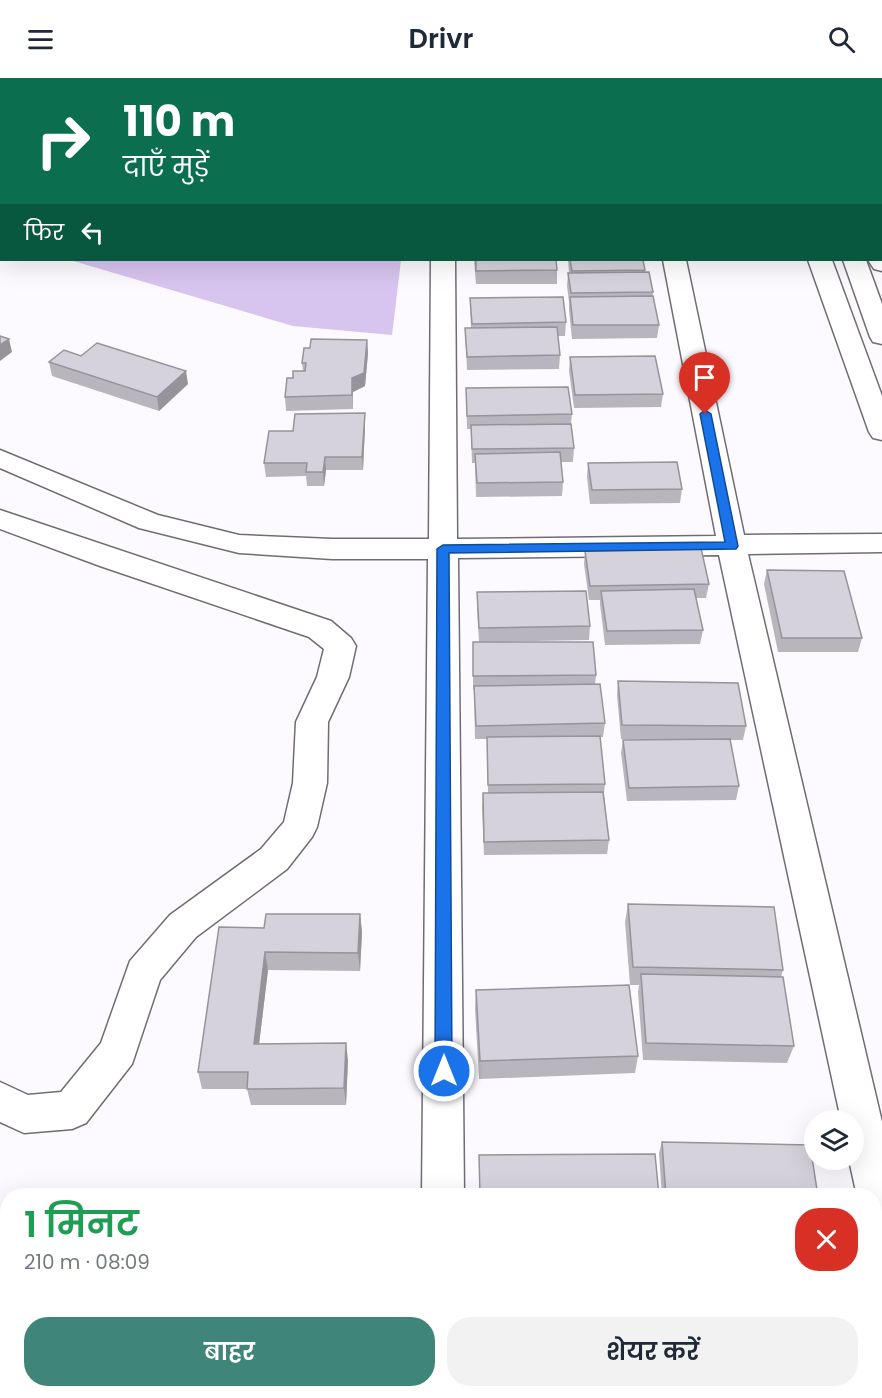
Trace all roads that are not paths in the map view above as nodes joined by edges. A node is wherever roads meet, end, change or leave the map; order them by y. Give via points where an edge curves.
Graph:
1 (443, 261) edge
2 (674, 261) edge
3 (820, 261) edge
4 (854, 261) edge
5 (882, 337) edge
6 (882, 432) edge
7 (0, 458) edge
8 (0, 519) edge
9 (154, 524) junction
10 (882, 543) edge
11 (732, 546) junction
12 (443, 549) junction
13 (119, 562) junction
14 (0, 1100) edge
15 (443, 1188) edge
16 (876, 1188) edge

1 - 12 street
2 - 11 street
3 - 6 street
4 - 5 street
7 - 9 street
8 - 13 street
9 - 12 street via 239,544
9 - 13 street
10 - 11 street
11 - 12 street
11 - 16 street
12 - 15 street
13 - 14 street via 320,629 340,646 333,677 312,722 310,783 300,827 274,859 183,926 144,972 118,1052 72,1110 24,1114

